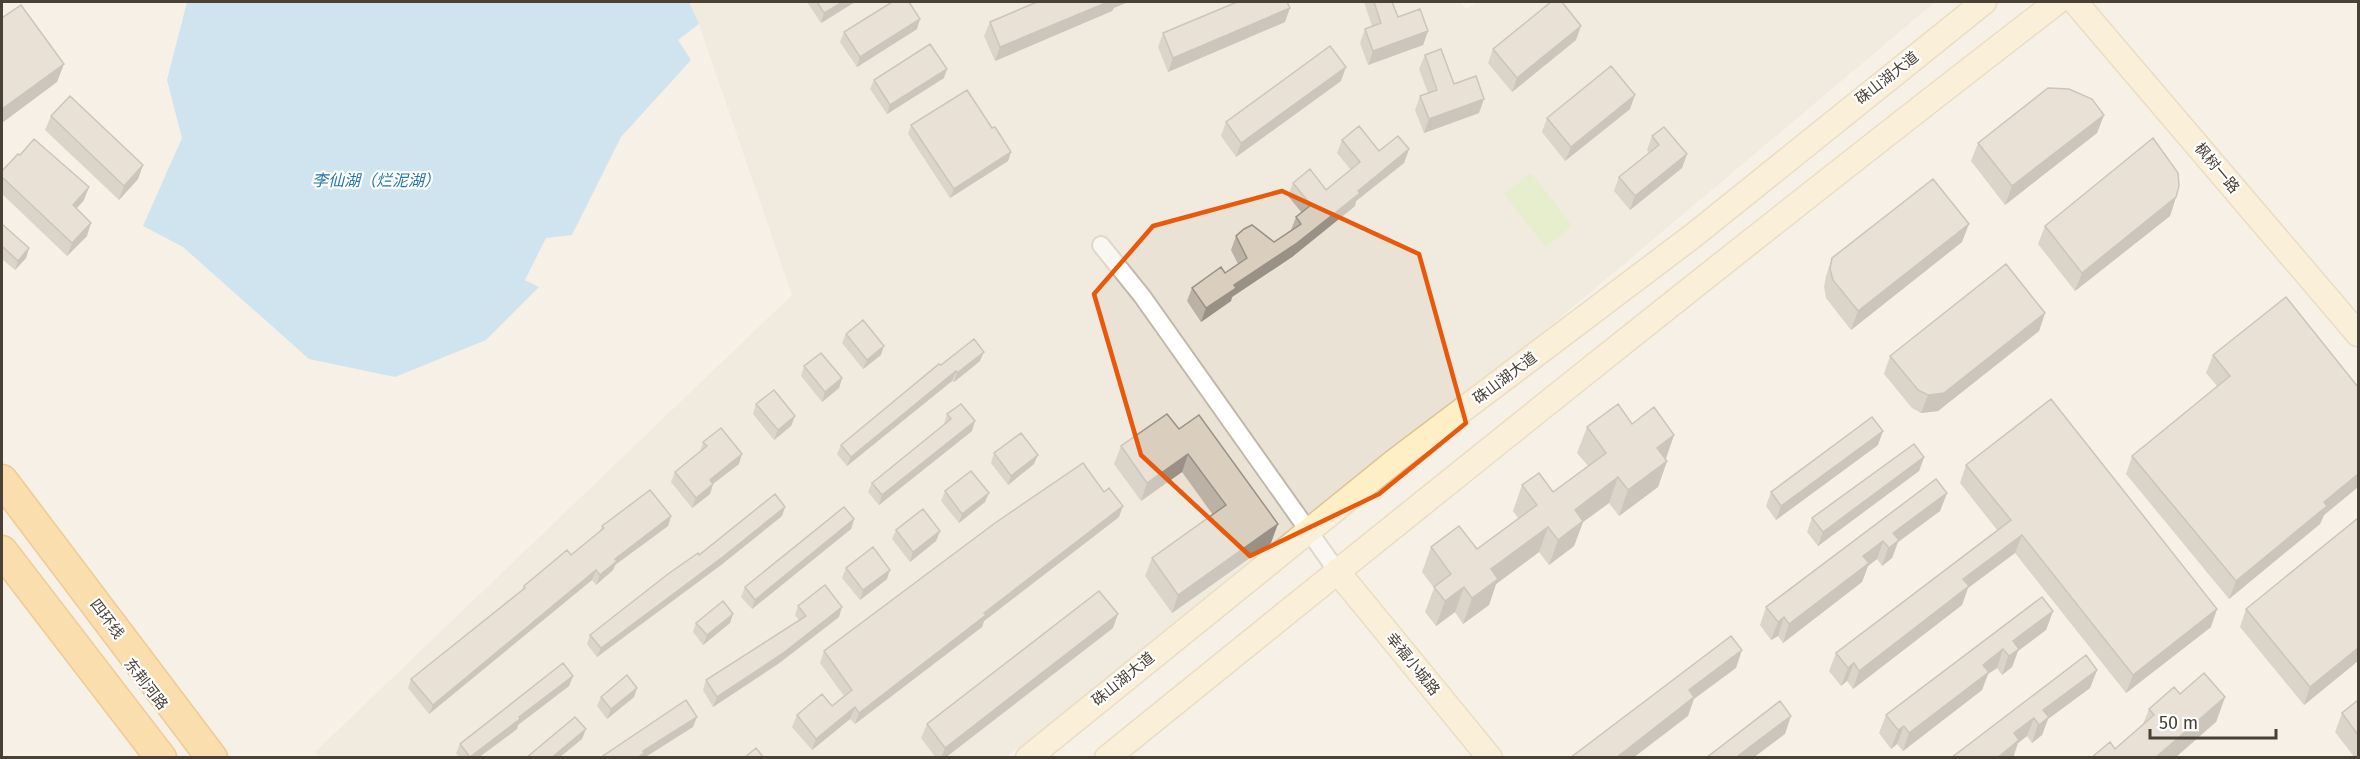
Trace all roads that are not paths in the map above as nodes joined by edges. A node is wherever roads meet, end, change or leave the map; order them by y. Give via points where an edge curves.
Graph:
1 (1984, 2) edge
2 (2057, 2) edge
3 (2075, 2) edge
4 (1101, 245) dead end
5 (2358, 334) edge
6 (2, 480) edge
7 (2, 497) edge
8 (1308, 530) junction
9 (2, 551) edge
10 (1337, 571) junction
11 (161, 758) edge
12 (202, 758) edge
13 (212, 758) edge
14 (1028, 758) edge
15 (1107, 758) edge
16 (1490, 758) edge

1 - 8 main road, 硃山湖大道 via 1694,235
2 - 10 main road
3 - 5 main road, 枫树一路
4 - 8 street via 1142,296
6 - 13 highway, 四环线
7 - 12 main road, 东荆河路
8 - 10 street
8 - 14 main road, 硃山湖大道
9 - 11 highway
10 - 15 main road
10 - 16 main road, 幸福小城路

